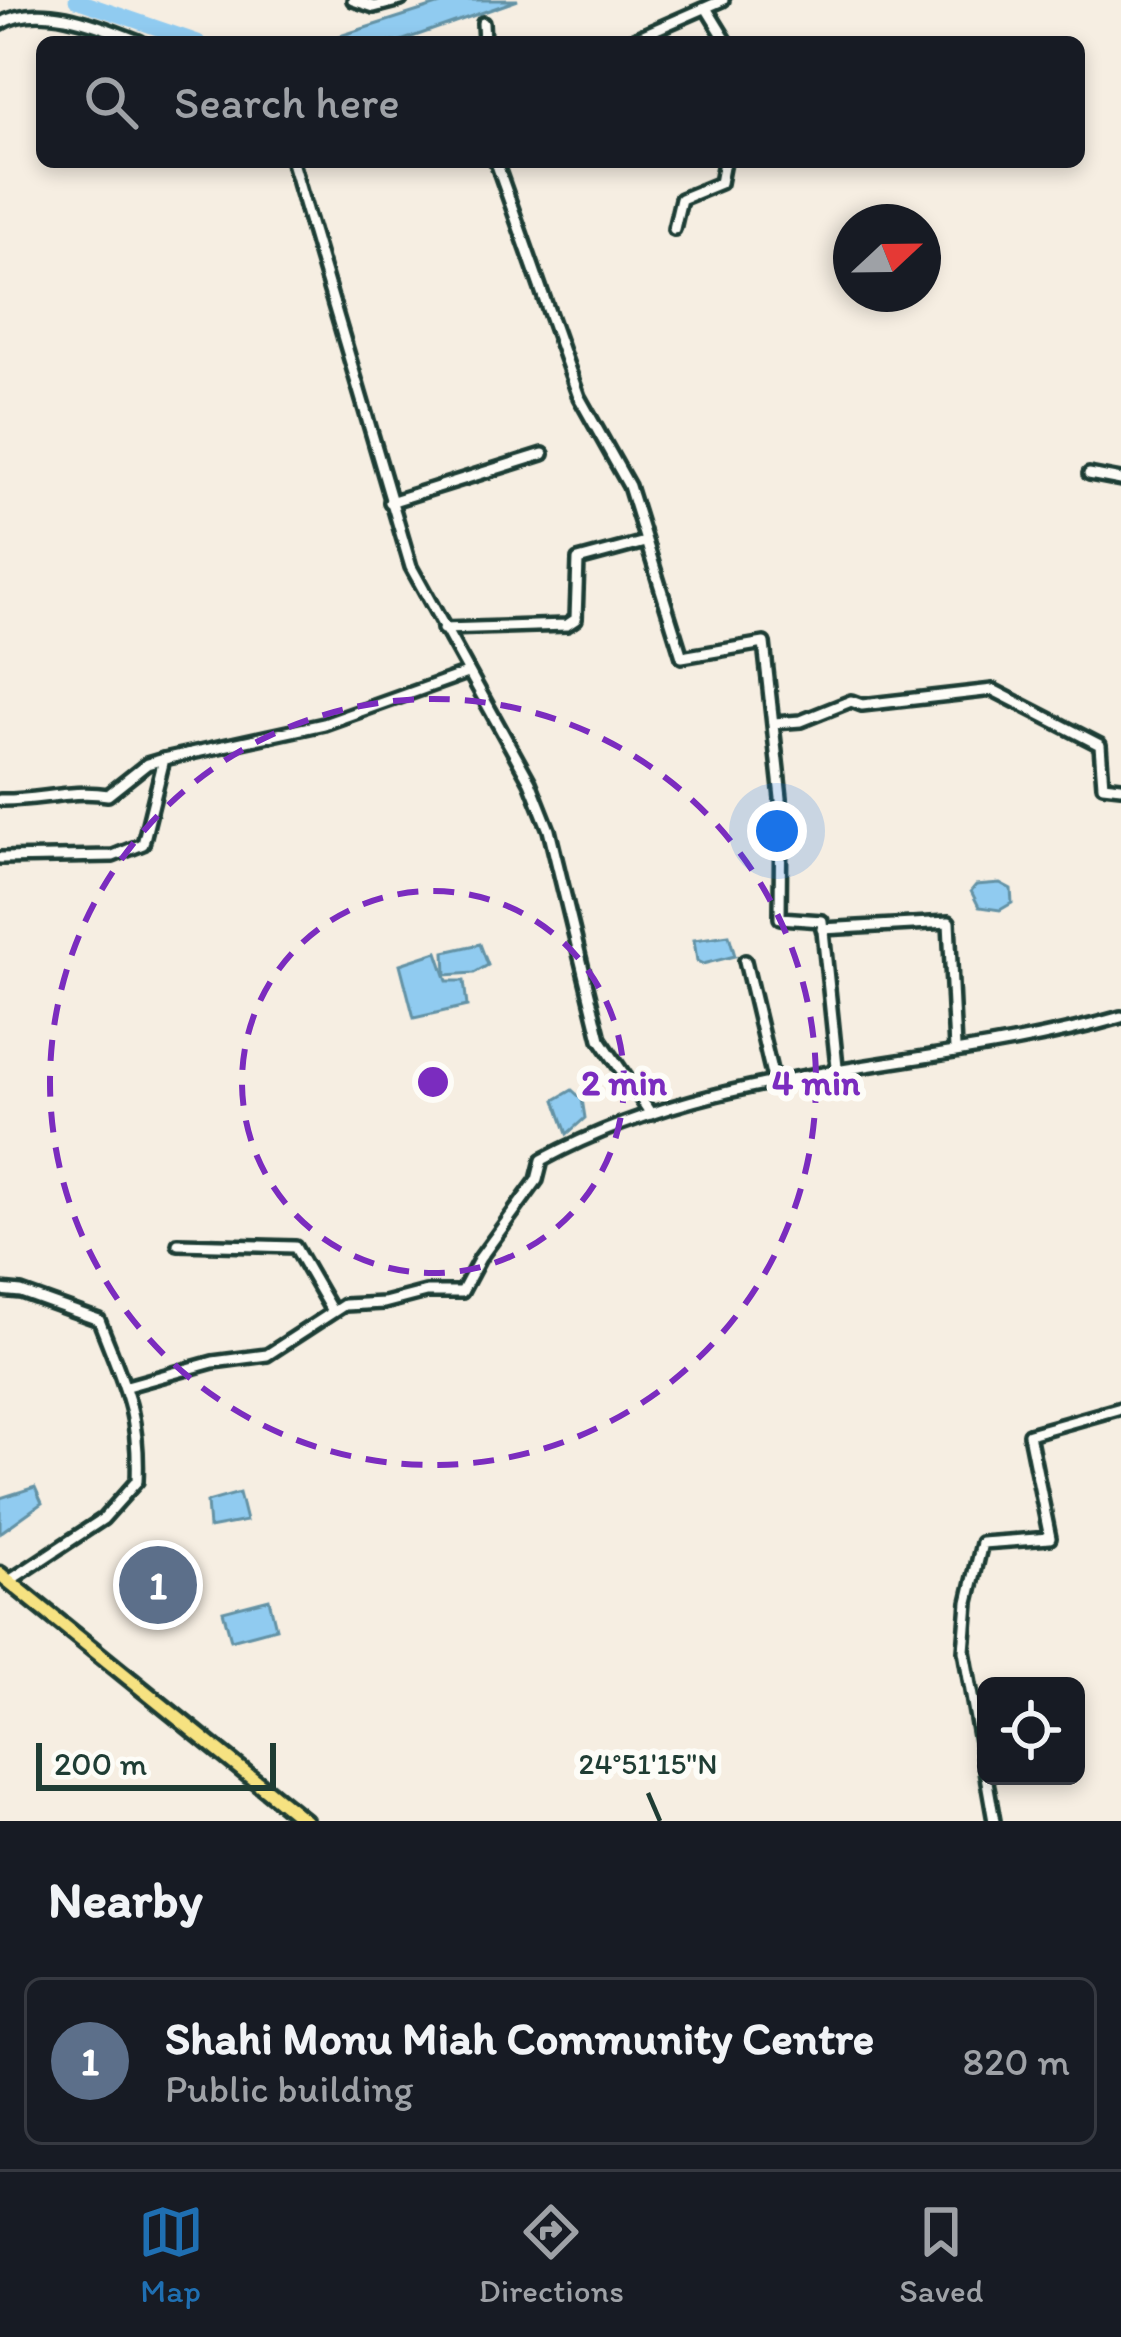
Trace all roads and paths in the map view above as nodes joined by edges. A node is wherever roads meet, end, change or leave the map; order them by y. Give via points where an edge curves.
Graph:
1 (353, 0) edge
2 (401, 0) edge
3 (723, 0) edge
4 (708, 11) junction
5 (483, 23) dead end
6 (0, 24) edge
7 (126, 36) edge
8 (484, 36) edge
9 (643, 36) edge
10 (723, 36) edge
11 (294, 168) edge
12 (498, 168) edge
13 (723, 168) edge
14 (674, 229) dead end
15 (543, 454) dead end
16 (1090, 474) dead end
17 (1121, 480) edge
18 (390, 502) junction
19 (645, 542) junction
20 (443, 629) junction
21 (467, 673) junction
22 (774, 723) junction
23 (164, 759) junction
24 (1121, 787) edge
25 (0, 800) edge
26 (0, 858) edge
27 (822, 929) junction
28 (745, 961) dead end
29 (1121, 1017) edge
30 (955, 1048) junction
31 (837, 1067) junction
32 (774, 1082) junction
33 (651, 1114) junction
34 (178, 1244) dead end
35 (0, 1290) edge
36 (332, 1311) junction
37 (127, 1386) junction
38 (1121, 1408) edge
39 (4, 1578) edge
40 (305, 1821) edge
41 (994, 1821) edge

1 - 2 street via 374,7
3 - 4 street
4 - 9 street
4 - 10 street
5 - 8 street
6 - 7 street via 14,10 47,5
11 - 18 street
12 - 19 street via 544,308 579,397 629,486
13 - 14 street via 720,183 681,199
15 - 18 street
16 - 17 street
18 - 20 street
19 - 20 street via 578,560 576,619 567,625
19 - 22 street via 682,657 764,643
20 - 21 street
21 - 23 street via 325,724
21 - 33 street via 549,830 600,1039
22 - 24 street via 850,701 994,690 1100,745 1103,785
22 - 27 street via 779,918 821,921
23 - 25 street via 108,795
23 - 26 street via 143,844 113,856
27 - 30 street via 949,922
27 - 31 street
28 - 32 street
29 - 30 street
30 - 31 street
31 - 32 street
32 - 33 street
33 - 36 street via 542,1160 537,1180 462,1292
34 - 36 street via 295,1246
35 - 37 street via 99,1320
36 - 37 street via 267,1355
37 - 39 street via 139,1436 137,1481 103,1519
38 - 41 street via 1029,1434 1050,1538 982,1543 964,1651
39 - 40 highway

